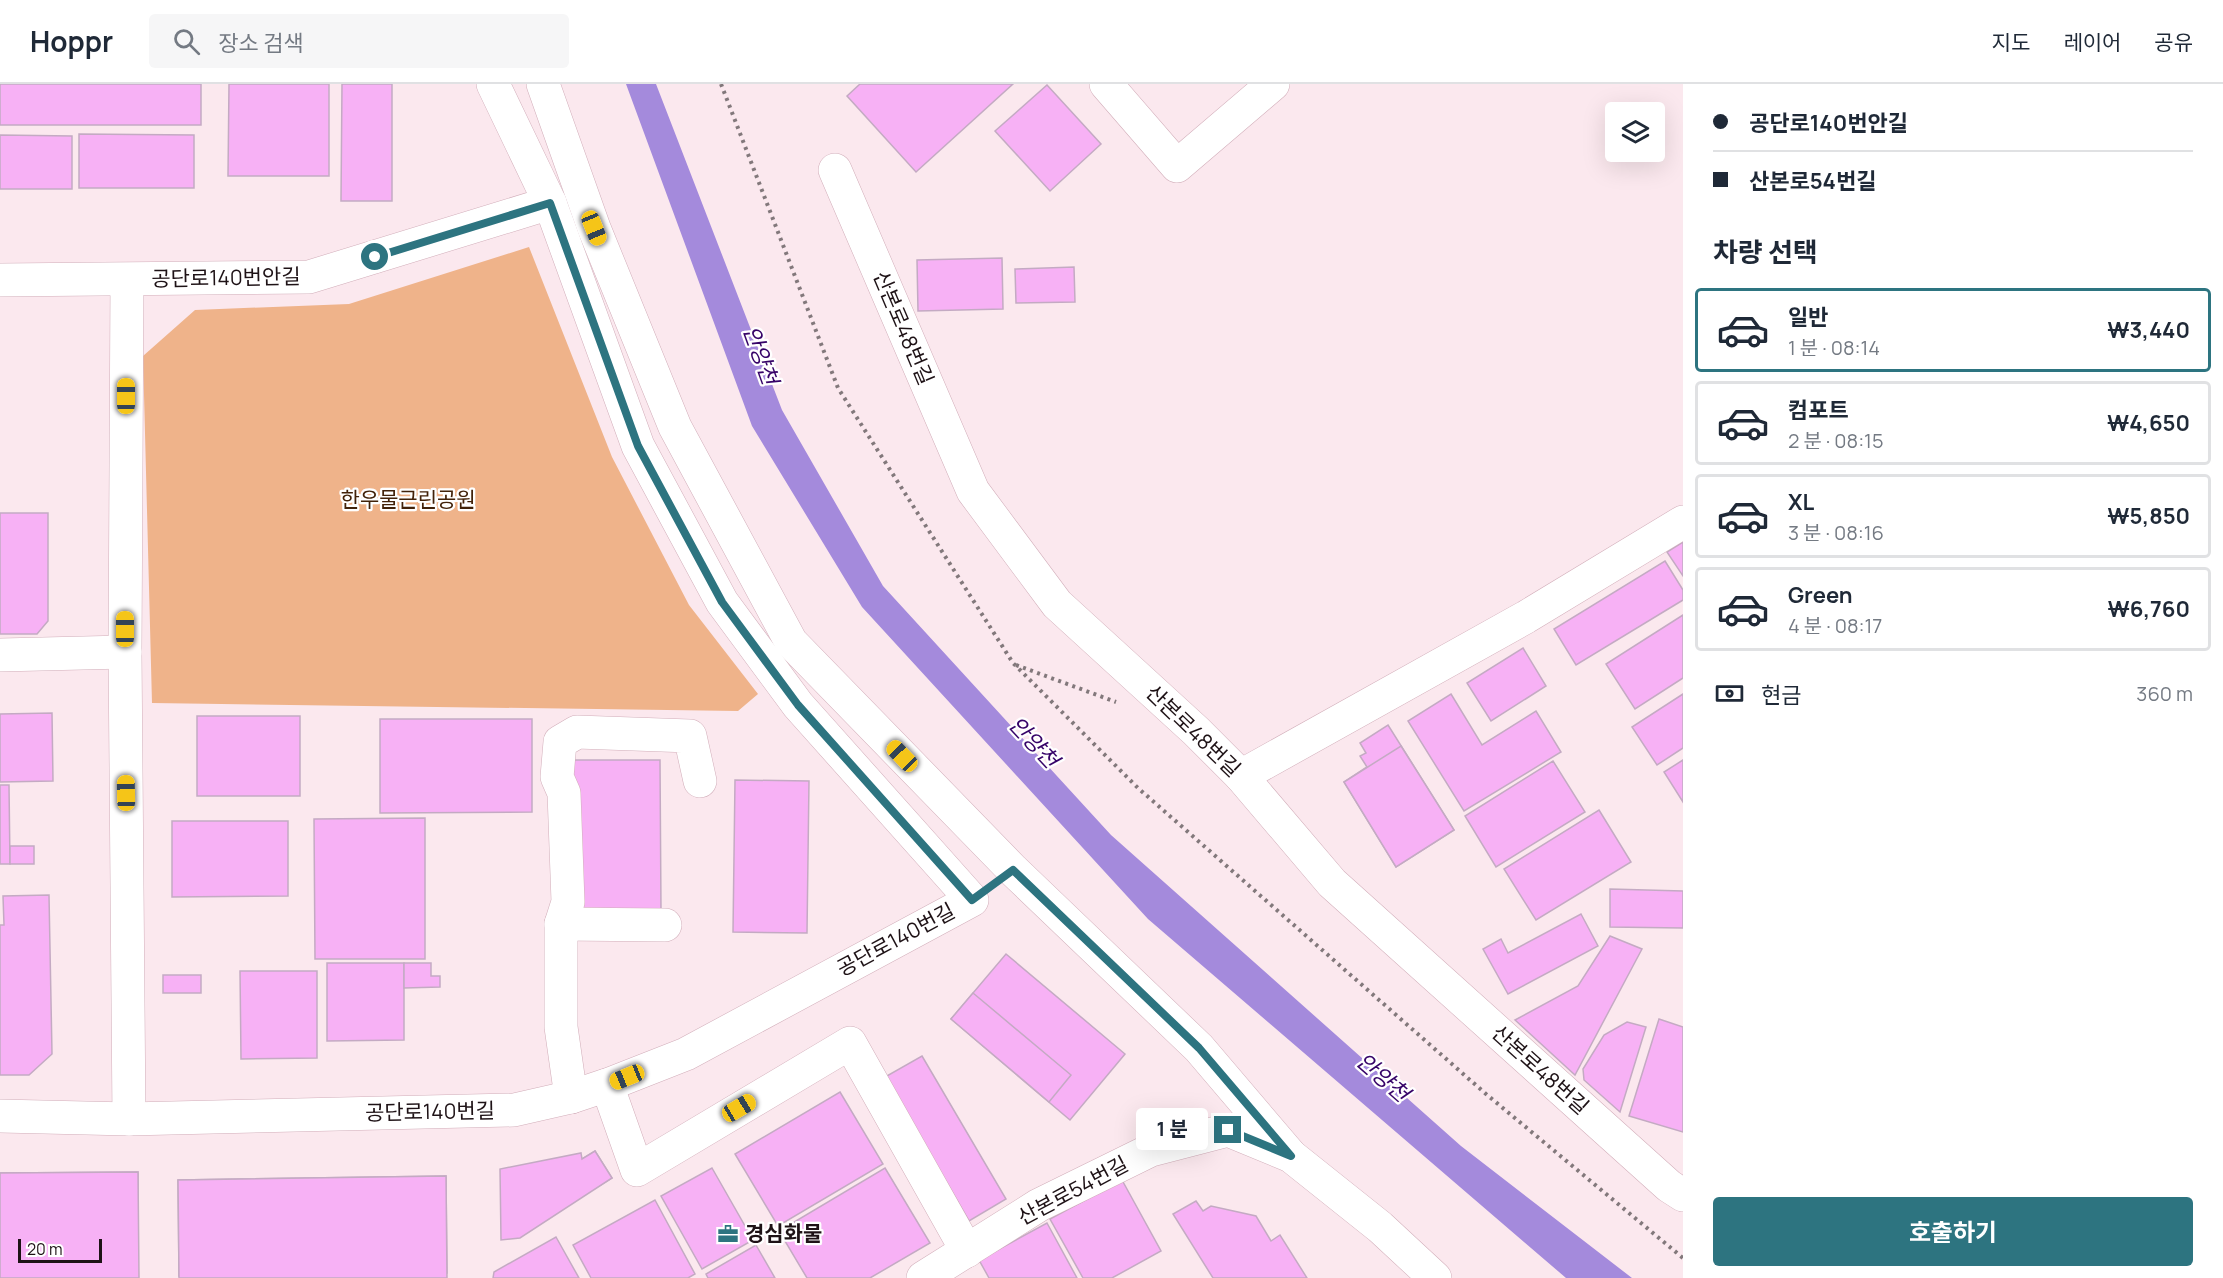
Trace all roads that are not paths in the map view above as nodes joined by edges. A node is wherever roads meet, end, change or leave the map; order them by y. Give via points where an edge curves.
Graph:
1 (493, 84) edge
2 (543, 84) edge
3 (1106, 84) edge
4 (1273, 84) edge
5 (835, 170) dead end
6 (550, 203) junction
7 (126, 279) junction
8 (0, 280) edge
9 (1683, 522) edge
10 (125, 652) junction
11 (0, 655) edge
12 (1241, 776) junction
13 (700, 781) dead end
14 (1013, 870) junction
15 (972, 900) junction
16 (561, 924) junction
17 (665, 924) dead end
18 (607, 1085) junction
19 (571, 1096) junction
20 (0, 1116) edge
21 (129, 1119) junction
22 (1291, 1156) junction
23 (1683, 1195) edge
24 (967, 1251) junction
25 (923, 1278) edge
26 (1435, 1278) edge

1 - 6 street, 공단로140번길
2 - 14 street via 594,228 675,427 791,642
3 - 4 street via 1177,166
5 - 12 street, 산본로48번길 via 973,491 1057,604
6 - 7 street, 공단로140번안길 via 309,277
6 - 15 street, 공단로140번길 via 638,446 722,602 798,705
7 - 8 street, 공단로140번안길
7 - 10 street
9 - 12 street via 1526,617
10 - 11 street
10 - 21 street
12 - 23 street, 산본로48번길 via 1332,883
13 - 16 street via 690,736 577,732 560,742 557,777 564,793 568,902
14 - 15 street
14 - 22 street via 1199,1048
15 - 18 street, 공단로140번길 via 686,1054
16 - 17 street
16 - 19 street via 561,1027
18 - 19 street, 공단로140번길
18 - 24 street via 637,1170 850,1043
19 - 21 street, 공단로140번길 via 514,1110
20 - 21 street, 공단로140번길
22 - 24 street, 산본로54번길 via 1228,1130 1151,1150 1039,1205
22 - 26 street, 산본로54번길 via 1380,1227
24 - 25 street, 산본로54번길

